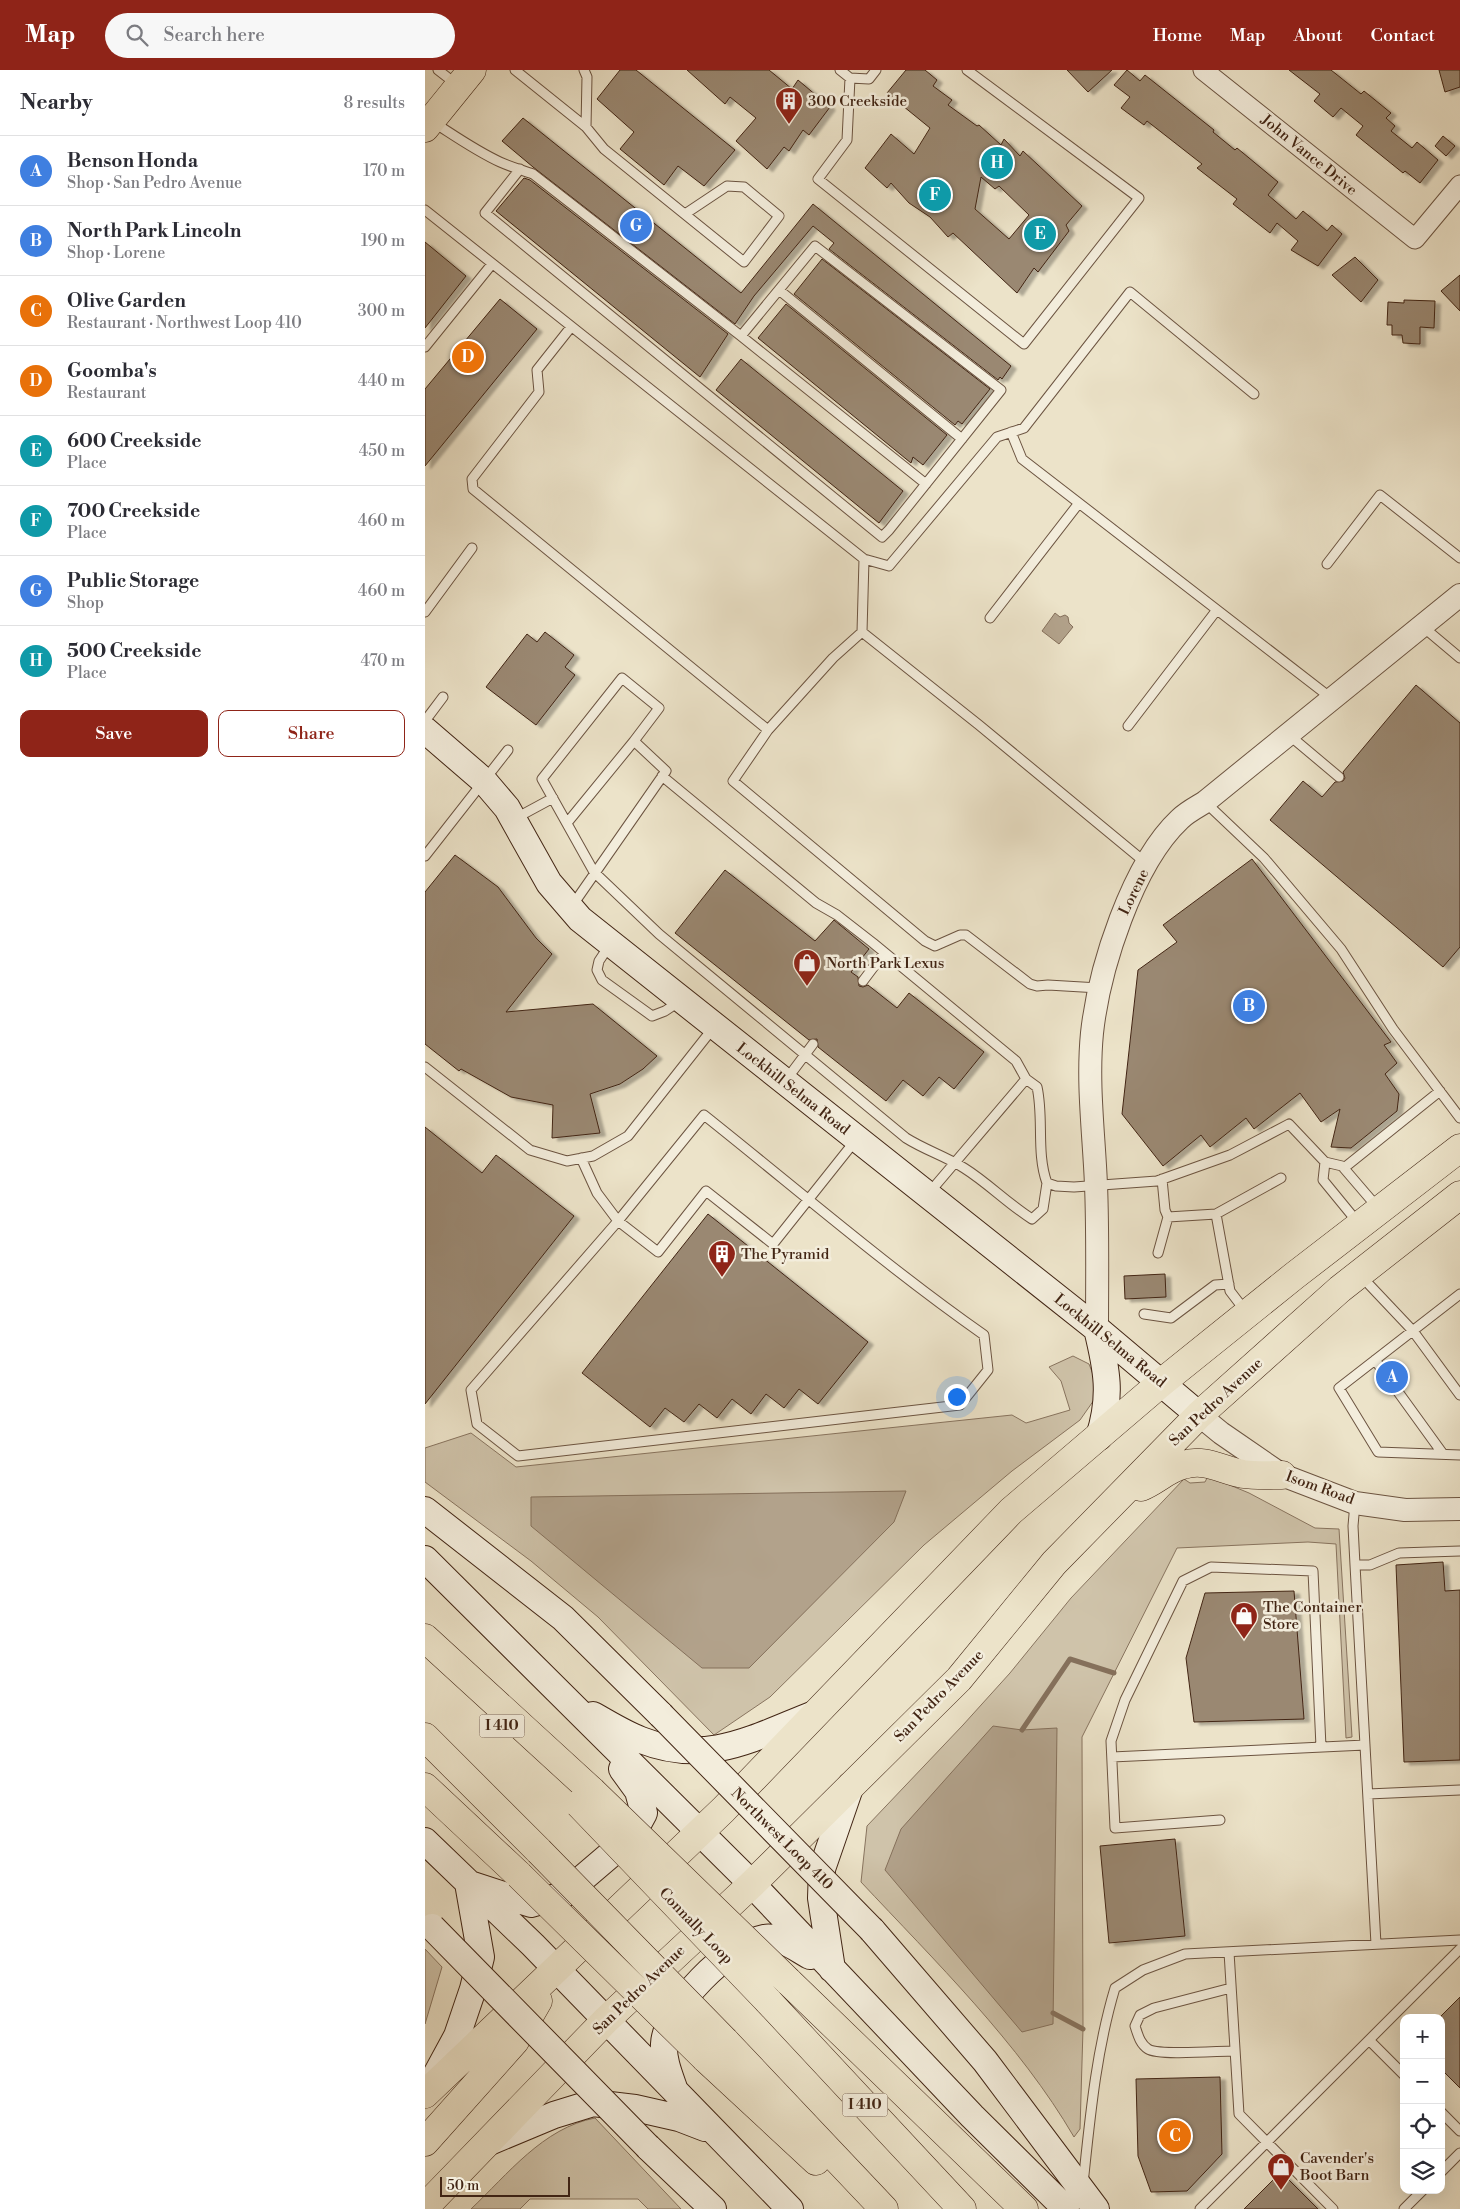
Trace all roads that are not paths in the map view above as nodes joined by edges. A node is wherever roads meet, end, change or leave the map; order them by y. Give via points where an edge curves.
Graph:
1 (438, 70) edge
2 (515, 70) edge
3 (584, 70) edge
4 (839, 70) edge
5 (876, 70) edge
6 (967, 70) edge
7 (1203, 70) edge
8 (466, 78) edge
9 (850, 78) junction
10 (428, 124) edge
11 (586, 127) junction
12 (521, 169) junction
13 (1460, 185) edge
14 (425, 210) edge
15 (685, 214) junction
16 (492, 264) junction
17 (779, 290) junction
18 (571, 326) junction
19 (741, 336) junction
20 (426, 345) edge
21 (1254, 394) dead end
22 (1011, 432) junction
23 (962, 439) junction
24 (926, 484) junction
25 (1079, 503) junction
26 (472, 548) dead end
27 (1460, 558) edge
28 (864, 559) junction
29 (1327, 564) dead end
30 (1460, 596) edge
31 (1216, 610) junction
32 (425, 612) edge
33 (990, 618) dead end
34 (1422, 625) junction
35 (862, 632) junction
36 (1460, 658) edge
37 (443, 697) dead end
38 (1332, 698) junction
39 (425, 721) edge
40 (1128, 726) dead end
41 (425, 730) edge
42 (768, 730) junction
43 (1287, 734) junction
44 (634, 741) junction
45 (508, 750) dead end
46 (662, 776) junction
47 (1339, 777) dead end
48 (485, 781) junction
49 (553, 798) junction
50 (1205, 802) junction
51 (513, 820) junction
52 (567, 823) junction
53 (425, 856) edge
54 (1147, 864) junction
55 (594, 872) junction
56 (570, 908) junction
57 (885, 952) junction
58 (863, 981) dead end
59 (1099, 988) junction
60 (714, 1027) junction
61 (813, 1044) dead end
62 (805, 1054) junction
63 (425, 1068) edge
64 (1026, 1079) junction
65 (784, 1082) junction
66 (1440, 1091) junction
67 (1460, 1118) edge
68 (856, 1139) junction
69 (1460, 1148) edge
70 (581, 1158) junction
71 (1325, 1162) junction
72 (954, 1163) junction
73 (1345, 1168) junction
74 (1281, 1178) dead end
75 (1162, 1179) junction
76 (1047, 1183) junction
77 (1096, 1186) junction
78 (927, 1195) junction
79 (1460, 1195) edge
80 (808, 1198) junction
81 (1216, 1214) junction
82 (1169, 1217) junction
83 (1370, 1217) junction
84 (618, 1221) junction
85 (1158, 1253) dead end
86 (1359, 1274) junction
87 (1229, 1284) junction
88 (1460, 1294) edge
89 (1144, 1314) dead end
90 (1247, 1314) junction
91 (1097, 1329) junction
92 (1413, 1331) junction
93 (1375, 1360) junction
94 (1161, 1383) junction
95 (1460, 1395) edge
96 (1199, 1414) junction
97 (1099, 1437) junction
98 (1443, 1454) junction
99 (1460, 1454) edge
100 (1283, 1475) junction
101 (1121, 1494) junction
102 (1355, 1502) junction
103 (1460, 1509) edge
104 (425, 1510) edge
105 (1460, 1551) edge
106 (425, 1559) edge
107 (1355, 1565) junction
108 (425, 1638) edge
109 (425, 1647) edge
110 (571, 1703) junction
111 (814, 1714) junction
112 (425, 1737) edge
113 (1365, 1745) junction
114 (1321, 1747) junction
115 (1112, 1757) junction
116 (851, 1785) junction
117 (425, 1787) edge
118 (1460, 1790) edge
119 (1368, 1794) junction
120 (586, 1798) junction
121 (1220, 1820) dead end
122 (700, 1832) junction
123 (425, 1840) edge
124 (468, 1884) junction
125 (752, 1884) junction
126 (428, 1924) edge
127 (1460, 1940) edge
128 (1376, 1944) junction
129 (1229, 1952) junction
130 (1458, 1955) edge
131 (832, 1969) junction
132 (557, 1970) junction
133 (1231, 1988) junction
134 (606, 2020) junction
135 (1369, 2040) junction
136 (715, 2050) junction
137 (1234, 2051) junction
138 (1400, 2071) edge
139 (675, 2092) junction
140 (425, 2094) edge
141 (1445, 2116) edge
142 (710, 2130) junction
143 (1460, 2131) edge
144 (425, 2142) edge
145 (1266, 2142) junction
146 (485, 2144) junction
147 (1460, 2153) edge
148 (1445, 2168) edge
149 (1419, 2194) edge
150 (1082, 2203) edge
151 (425, 2207) edge
152 (713, 2209) edge
153 (789, 2209) edge
154 (867, 2209) edge
155 (884, 2209) edge
156 (962, 2209) edge
157 (1024, 2209) edge
158 (1200, 2209) edge
159 (1333, 2209) edge
160 (1404, 2209) edge

1 - 8 lane
2 - 11 lane
3 - 11 lane via 587,77
4 - 9 lane
5 - 9 lane via 869,79
6 - 9 lane via 1139,198 1024,344 819,178 847,140
7 - 13 street, John Vance Drive via 1415,239
8 - 10 main road
10 - 12 lane
11 - 15 lane via 604,149
12 - 19 lane via 533,174
12 - 24 lane via 485,213 882,537
14 - 16 lane
15 - 15 lane via 744,262 779,216 744,187 727,186
16 - 18 lane
16 - 20 lane
17 - 19 lane
17 - 23 lane
17 - 23 lane via 815,246 1001,390
18 - 28 lane
18 - 42 lane via 537,370 539,392 472,479 473,489
19 - 24 lane
21 - 22 lane via 1130,292 1024,428
22 - 25 lane via 1022,459
22 - 28 lane via 997,437 889,566
23 - 24 lane
25 - 31 lane
25 - 33 lane
26 - 32 lane
27 - 29 lane via 1380,495
28 - 35 lane
30 - 34 street, Lorene
31 - 38 lane
31 - 40 lane
34 - 36 lane
34 - 38 street, Lorene
35 - 42 lane via 833,658
35 - 54 lane
37 - 39 lane
38 - 43 street, Lorene
41 - 48 main road, Lockhill Selma Road
42 - 59 lane via 733,781 925,941 935,946 966,935 1030,984
43 - 47 lane
43 - 50 street, Lorene
44 - 46 lane via 666,771
44 - 49 lane via 659,708 623,678 542,779
44 - 52 lane
45 - 48 lane
46 - 55 lane
46 - 57 lane via 816,903
48 - 51 main road, Lockhill Selma Road
48 - 53 lane
49 - 51 lane
49 - 52 lane
50 - 54 street, Lorene via 1180,819
50 - 66 lane via 1264,858 1341,948 1393,1029
51 - 56 main road, Lockhill Selma Road via 549,883
52 - 55 lane
54 - 59 street, Lorene via 1122,915
55 - 56 lane
55 - 62 lane via 659,934
56 - 60 main road, Lockhill Selma Road
57 - 58 lane
57 - 64 lane via 1017,1061
59 - 77 street, Lorene via 1090,1076
60 - 65 main road, Lockhill Selma Road
60 - 70 lane via 628,1136 593,1156
61 - 62 lane
62 - 65 lane
62 - 72 lane via 906,1138
63 - 70 lane via 530,1150 567,1161
64 - 72 lane
64 - 76 lane via 1037,1087 1041,1104 1042,1170
65 - 68 main road, Lockhill Selma Road
66 - 67 lane
66 - 73 lane
68 - 78 main road, Lockhill Selma Road
68 - 80 lane
69 - 83 main road
70 - 84 lane via 597,1193
71 - 73 lane
71 - 75 lane via 1289,1124 1230,1155
71 - 83 lane via 1323,1180
72 - 76 lane via 1032,1219 1043,1209
72 - 78 lane
73 - 83 lane
74 - 81 lane
75 - 77 lane
75 - 82 lane via 1165,1210
76 - 77 lane
77 - 91 street, Lorene
78 - 91 main road, Lockhill Selma Road
79 - 86 main road, San Pedro Avenue
80 - 84 lane via 704,1115
80 - 84 lane via 773,1244 706,1191 658,1252
80 - 84 lane via 984,1335 988,1370 960,1405 518,1456 477,1424 471,1390
81 - 82 lane
81 - 87 lane
82 - 85 lane
83 - 90 main road
86 - 92 lane
86 - 96 main road, San Pedro Avenue
87 - 89 lane via 1215,1285 1171,1318
87 - 90 lane
88 - 92 lane
90 - 94 main road
91 - 94 main road, Lockhill Selma Road
91 - 97 main road via 1108,1386 1108,1406
92 - 93 lane
92 - 95 lane
93 - 98 lane
93 - 98 lane via 1339,1388 1378,1452
94 - 96 main road, Lockhill Selma Road
94 - 97 main road
96 - 100 street, Isom Road
96 - 101 main road, San Pedro Avenue
97 - 111 main road via 1011,1511
98 - 99 lane
100 - 101 main road via 1243,1474 1199,1462 1173,1468 1153,1482
100 - 102 street, Isom Road
101 - 116 main road, San Pedro Avenue via 1054,1563 959,1679
102 - 103 street, Isom Road via 1405,1510
102 - 107 lane
104 - 150 main road, Northwest Loop 410, bridge via 563,1618 871,1930 985,2060
105 - 107 lane via 1399,1553 1370,1564
106 - 110 main road
107 - 113 lane
108 - 120 main road
109 - 120 main road, Connally Loop / I 410
110 - 111 main road via 640,1740 669,1749 707,1752
110 - 122 main road
110 - 124 main road via 639,1791 644,1813 631,1837 563,1896 531,1904
111 - 122 main road
112 - 136 main road, bridge via 539,1851
113 - 114 lane
113 - 119 lane
114 - 115 lane
114 - 115 lane via 1313,1571 1211,1567 1183,1581 1125,1700 1111,1741
115 - 121 lane via 1115,1828
116 - 125 main road, San Pedro Avenue
116 - 131 main road via 822,1868 821,1898
117 - 136 main road, bridge
118 - 119 lane
119 - 128 lane
120 - 156 main road, Connally Loop / I 410, bridge via 768,2001
120 - 157 main road, bridge via 788,1981
122 - 125 main road
122 - 132 main road
123 - 124 main road
124 - 132 main road
124 - 140 main road via 481,1957 457,2036
125 - 131 main road
125 - 134 main road, San Pedro Avenue
126 - 152 main road, bridge
127 - 128 lane
128 - 129 lane
129 - 133 lane
129 - 150 lane via 1185,1954 1143,1970 1115,1988 1105,2020 1091,2107
130 - 135 lane
131 - 139 main road via 780,1940 765,1938 730,1953 680,2003 669,2023 664,2043 665,2060
131 - 150 main road via 972,2116
132 - 134 main road
132 - 140 main road
132 - 144 main road via 515,2041
133 - 137 lane
133 - 137 lane via 1154,2008 1140,2015 1135,2026 1139,2039 1149,2050
134 - 139 main road
134 - 146 main road, San Pedro Avenue
135 - 138 lane
135 - 145 lane
136 - 154 main road
136 - 155 main road
137 - 145 lane via 1239,2114
139 - 142 main road
141 - 143 lane
142 - 146 main road via 679,2118 593,2103 554,2115
142 - 153 main road
145 - 158 lane
145 - 159 lane
146 - 151 main road, San Pedro Avenue
147 - 148 lane
149 - 160 lane

